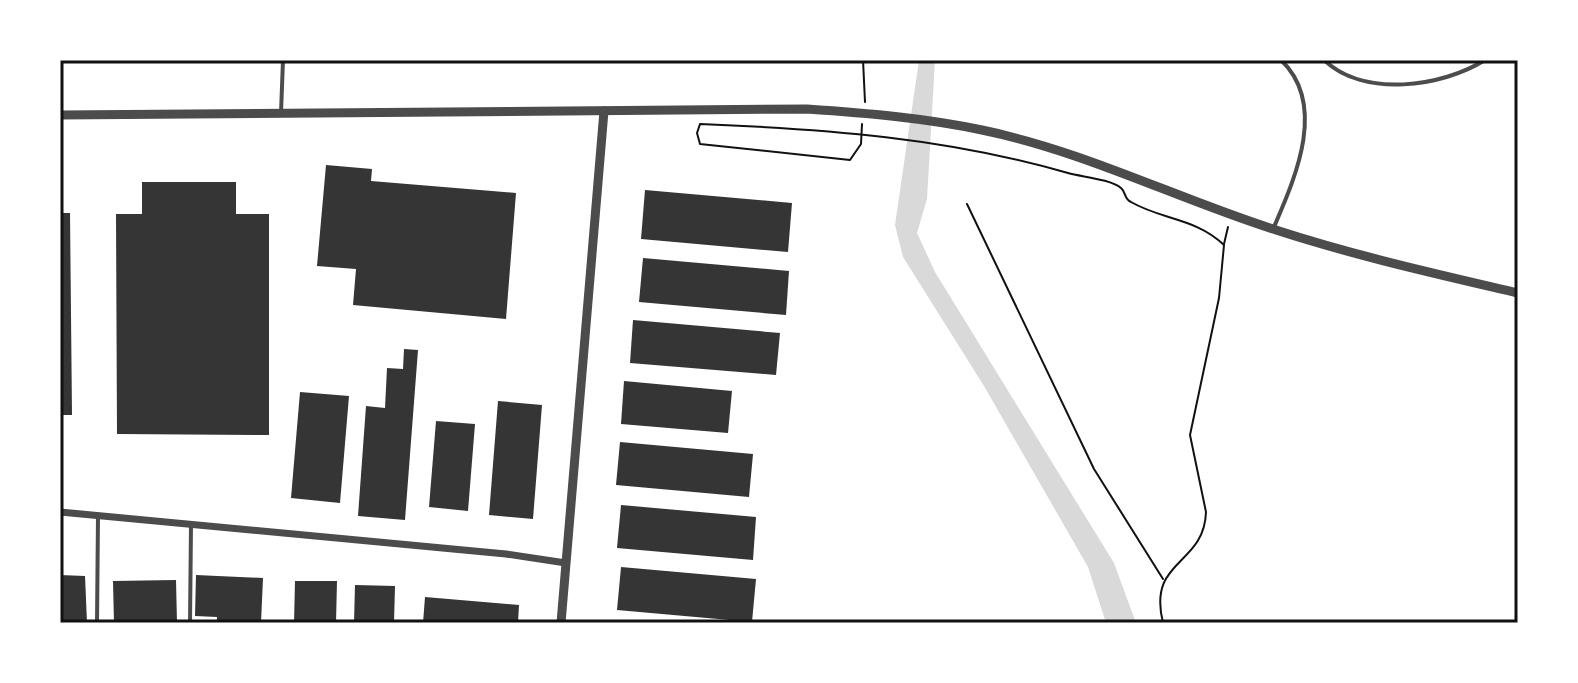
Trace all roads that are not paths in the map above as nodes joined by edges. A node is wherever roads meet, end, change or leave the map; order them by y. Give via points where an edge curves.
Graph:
1 (283, 60) edge
2 (1281, 60) edge
3 (1324, 60) edge
4 (1485, 60) edge
5 (604, 111) junction
6 (281, 113) junction
7 (60, 115) edge
8 (1273, 229) junction
9 (1518, 293) edge
10 (60, 512) edge
11 (98, 516) junction
12 (191, 525) junction
13 (566, 563) junction
14 (97, 623) edge
15 (190, 623) edge
16 (561, 623) edge

1 - 6 lane
2 - 8 lane via 1298,88 1306,127 1295,178
3 - 4 lane via 1362,80 1407,83 1436,81
5 - 6 street
5 - 8 street via 807,109 917,119 1024,141
5 - 13 street
6 - 7 street
8 - 9 street
10 - 11 street
11 - 12 street
11 - 14 lane
12 - 13 street
12 - 15 lane
13 - 16 street

